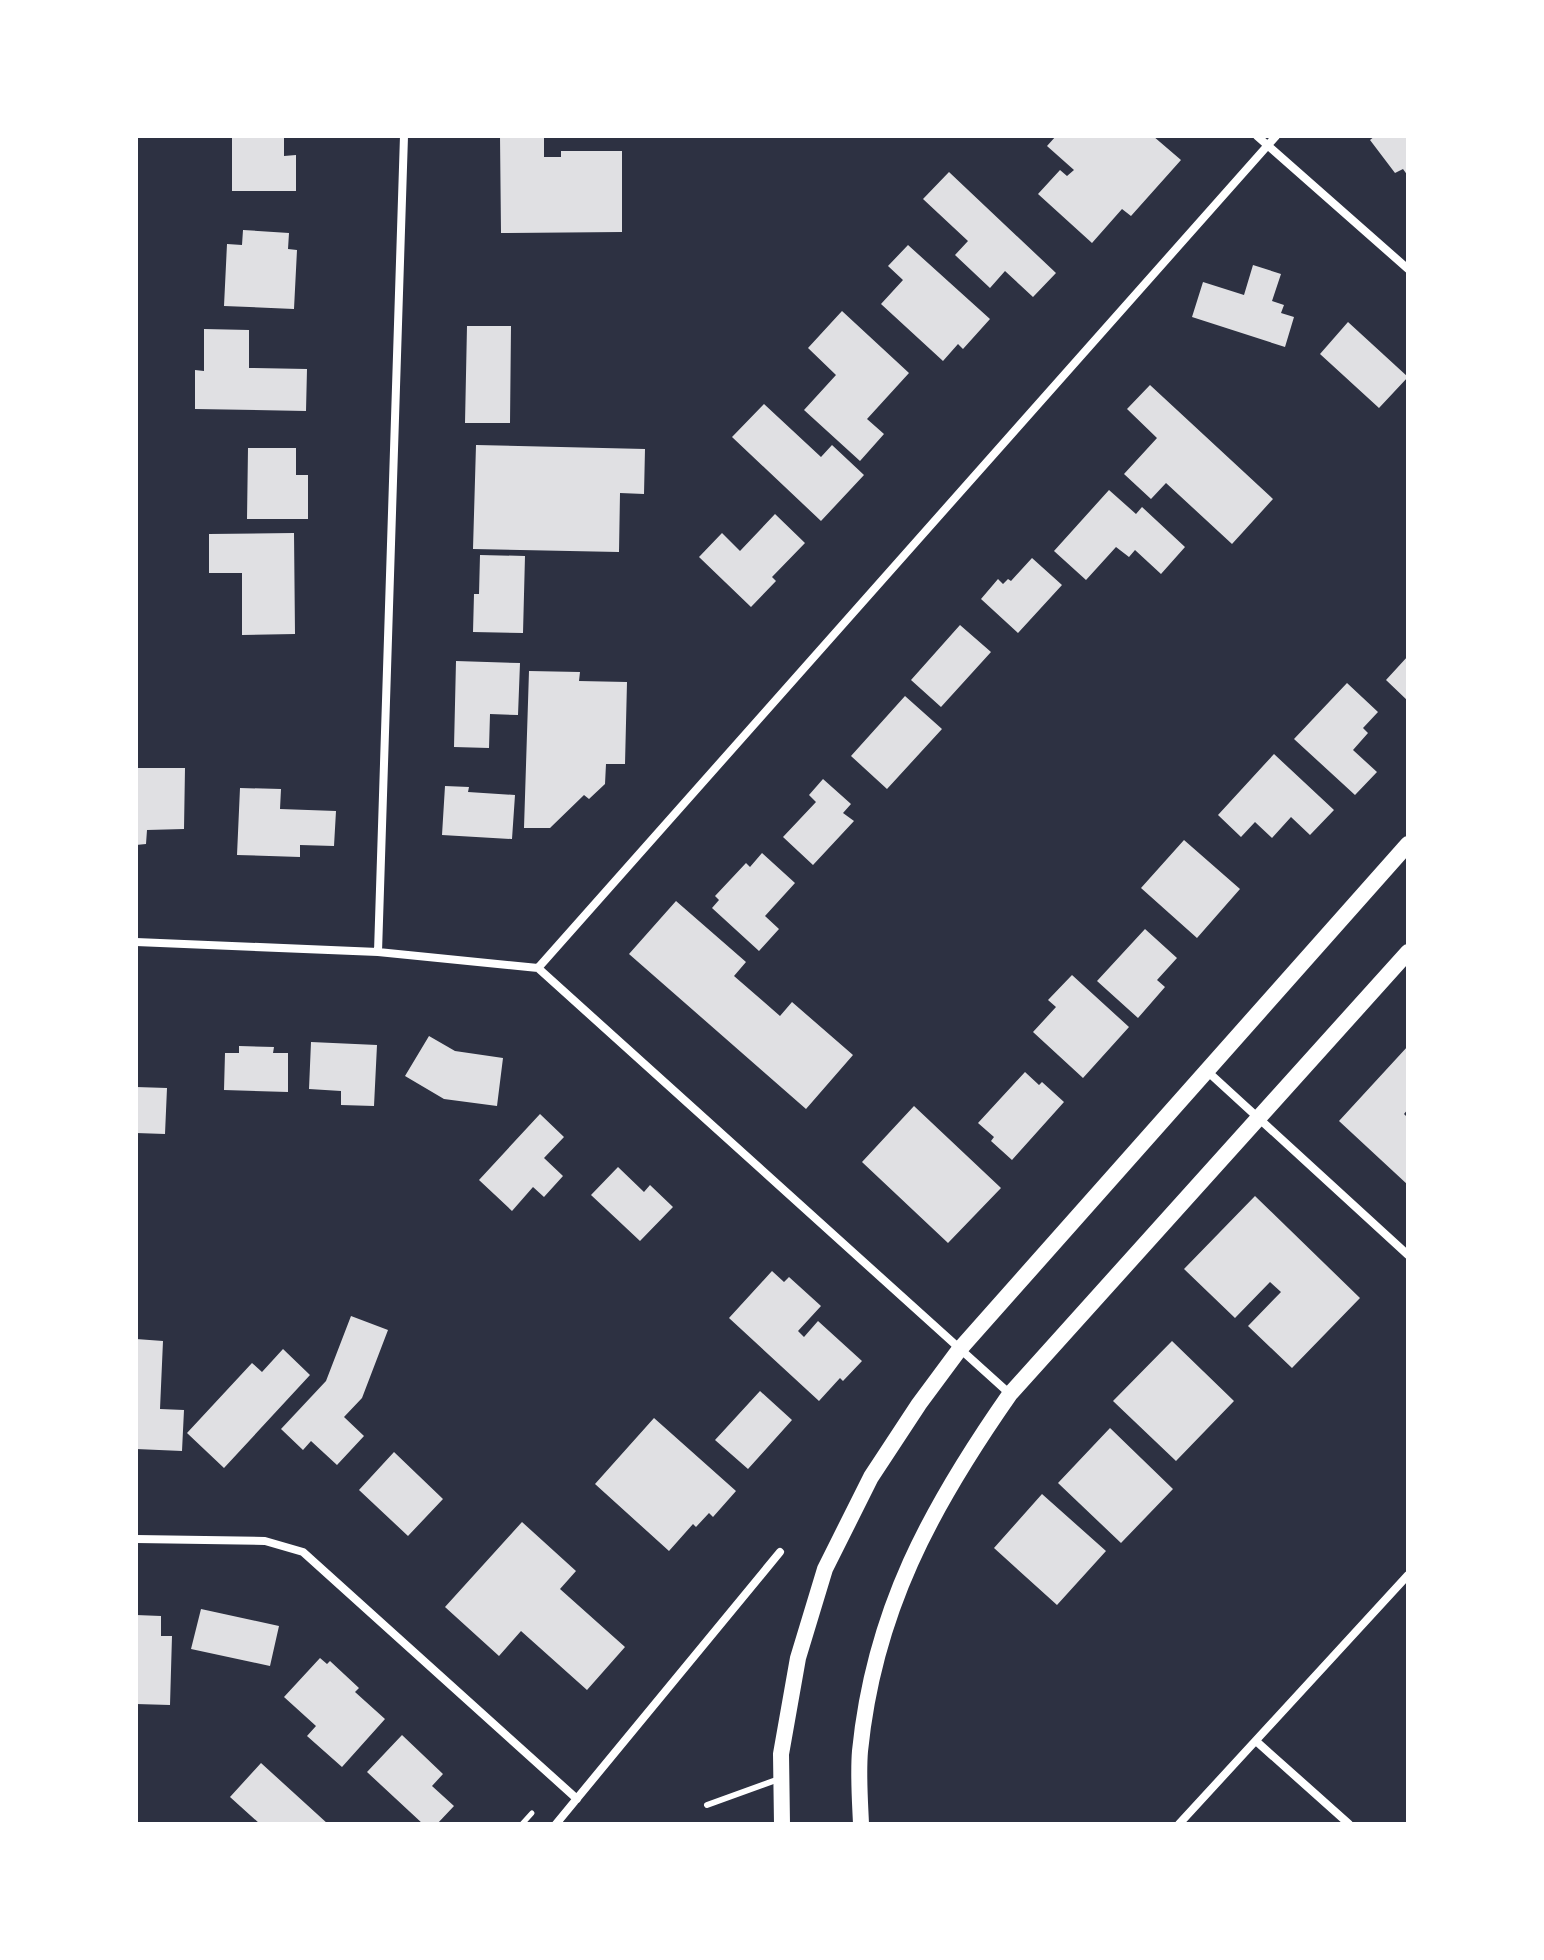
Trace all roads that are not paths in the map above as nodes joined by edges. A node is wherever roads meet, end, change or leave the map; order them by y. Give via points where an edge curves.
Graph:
1 (404, 136) edge
2 (1257, 136) edge
3 (1276, 136) edge
4 (1268, 145) junction
5 (1408, 269) edge
6 (1408, 844) edge
7 (136, 942) edge
8 (378, 952) junction
9 (1408, 952) edge
10 (538, 968) junction
11 (1207, 1071) junction
12 (1259, 1120) junction
13 (1408, 1255) edge
14 (959, 1350) junction
15 (1010, 1394) junction
16 (136, 1539) edge
17 (780, 1552) dead end
18 (1408, 1575) edge
19 (1256, 1741) junction
20 (782, 1778) junction
21 (577, 1799) junction
22 (707, 1805) dead end
23 (556, 1824) edge
24 (782, 1824) edge
25 (861, 1824) edge
26 (1179, 1824) edge
27 (1349, 1824) edge

1 - 8 street
2 - 4 street
3 - 4 street
4 - 5 street
4 - 10 street
6 - 11 main road
7 - 8 street
8 - 10 street
9 - 12 main road
10 - 14 street
11 - 12 street
11 - 14 main road
12 - 13 street
12 - 15 main road
14 - 15 street
14 - 20 main road via 871,1477 825,1569 798,1658 781,1754
15 - 25 main road via 927,1525 895,1595 869,1690 860,1753
16 - 21 street via 265,1541 303,1552
17 - 21 street
18 - 19 street
19 - 26 street
19 - 27 street
20 - 22 lane
20 - 24 main road
21 - 23 street

